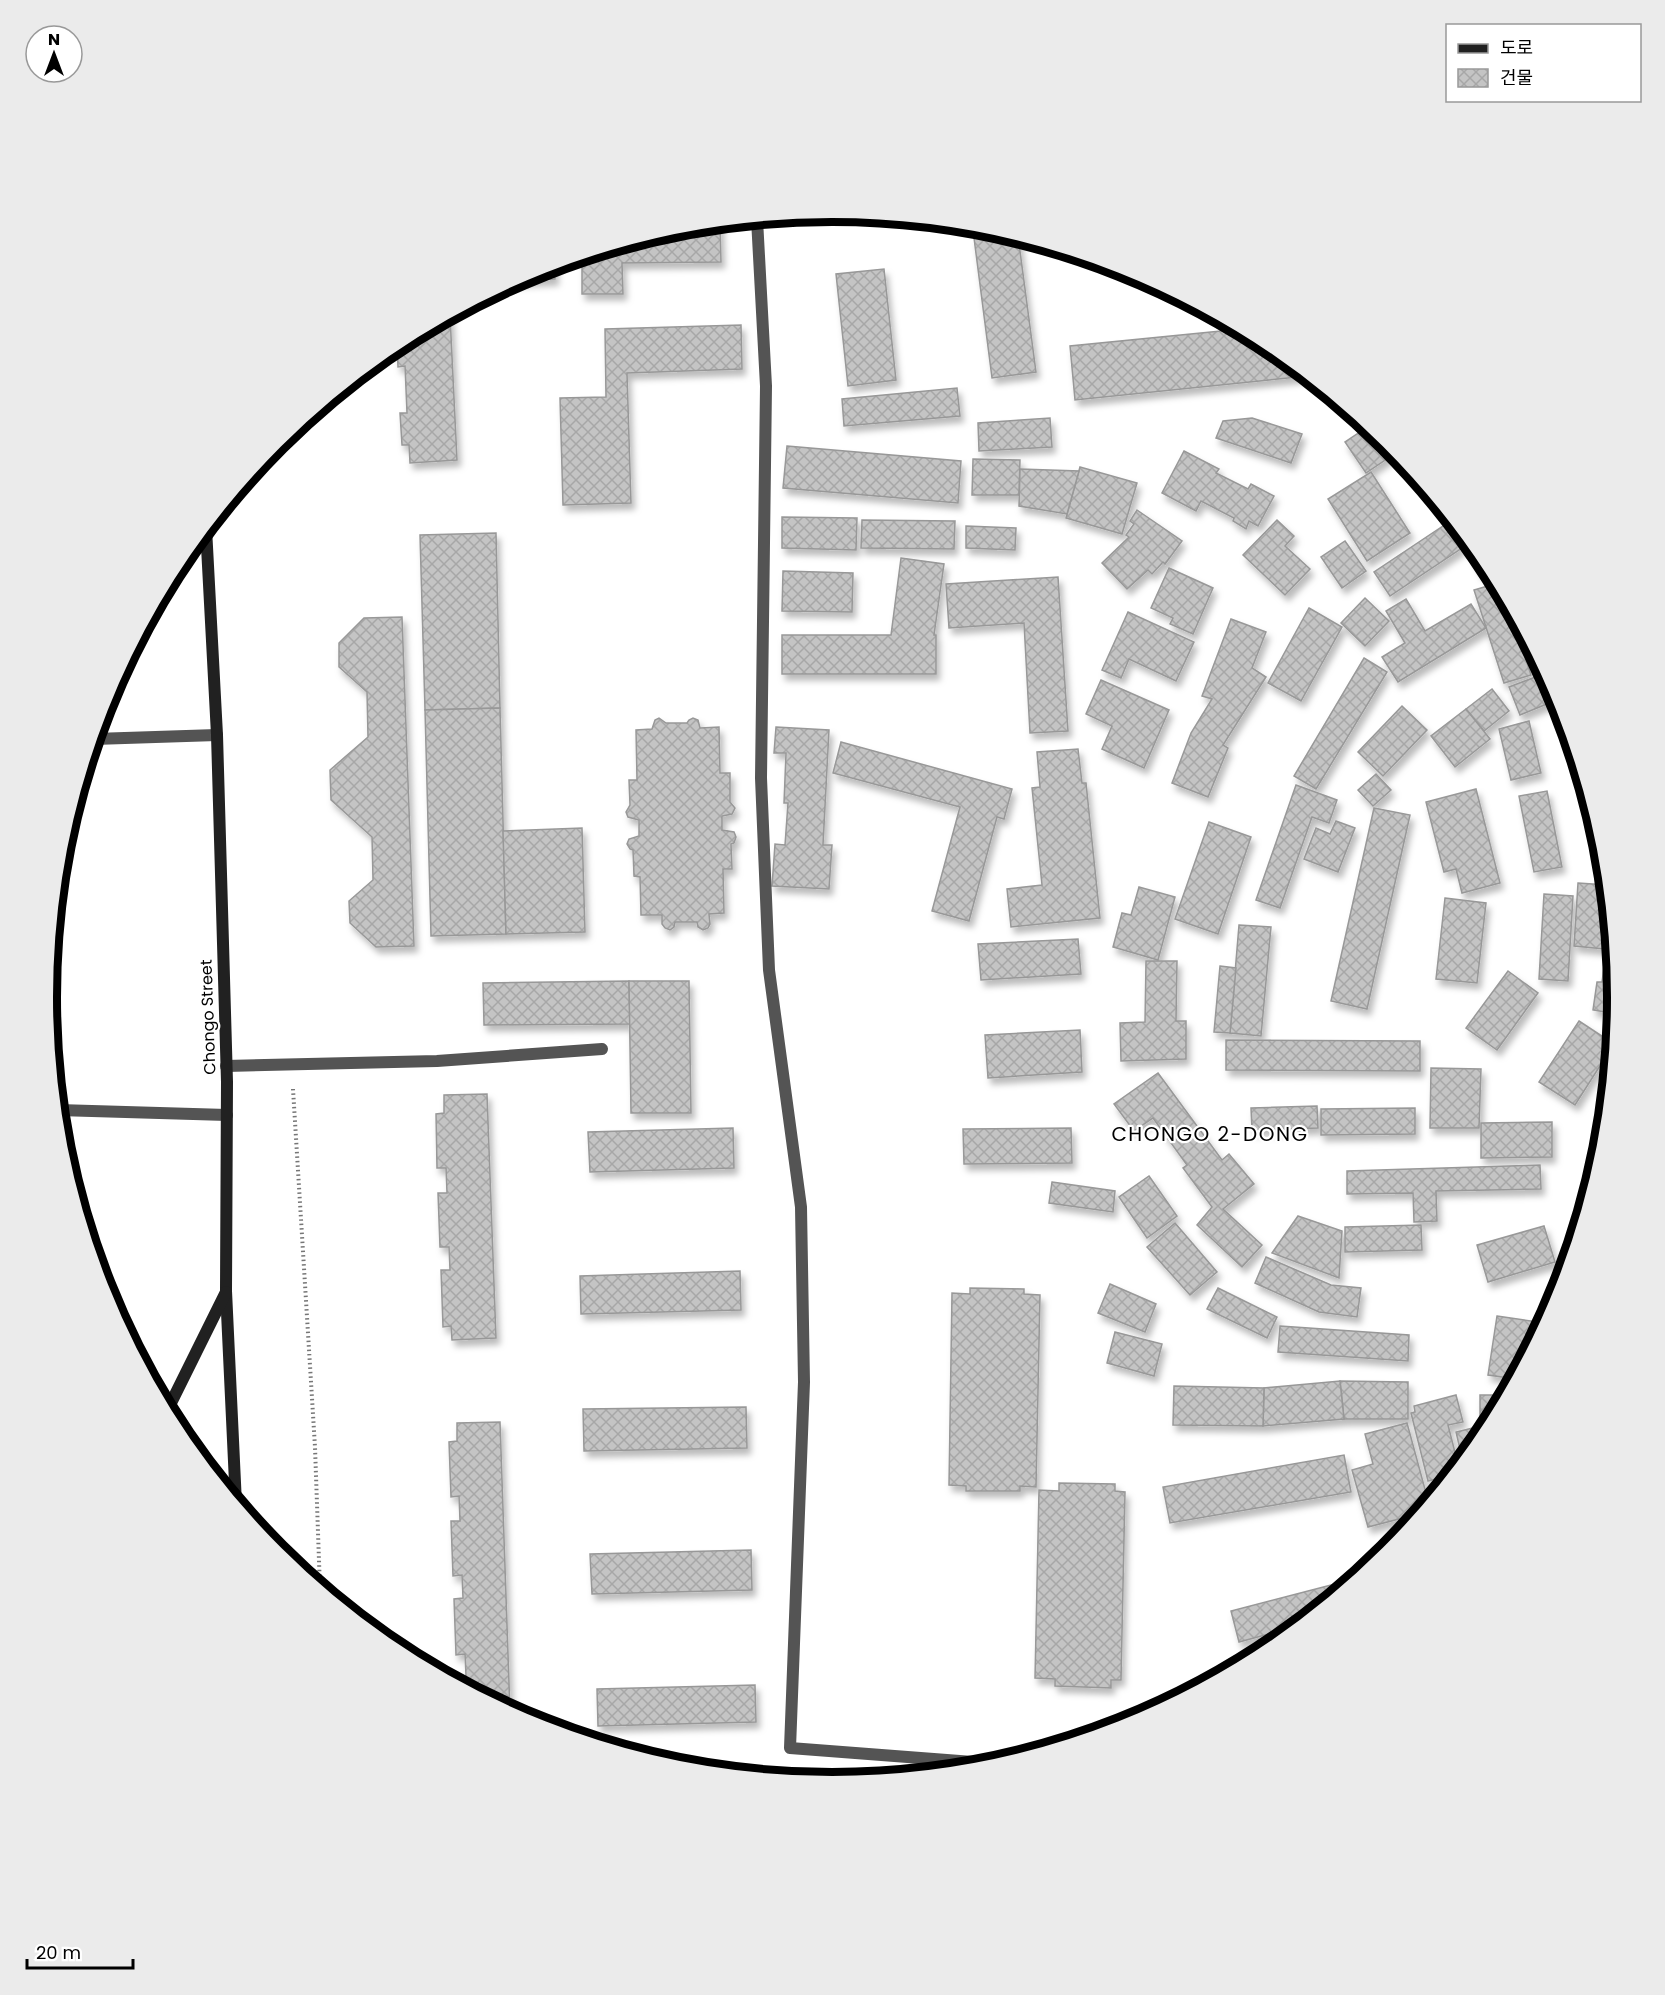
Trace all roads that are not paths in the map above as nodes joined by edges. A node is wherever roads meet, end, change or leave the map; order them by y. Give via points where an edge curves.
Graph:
1 (758, 226) edge
2 (207, 540) edge
3 (217, 735) junction
4 (102, 739) edge
5 (602, 1048) dead end
6 (226, 1066) junction
7 (66, 1110) edge
8 (227, 1115) junction
9 (226, 1291) junction
10 (172, 1402) edge
11 (235, 1492) edge
12 (963, 1761) edge

1 - 12 street via 766,386 761,778 770,970 801,1218 804,1382 790,1748
2 - 3 main road, Chongo Street
3 - 4 street
3 - 6 main road, Chongo Street
5 - 6 street via 437,1061
6 - 8 main road, Chongo Street
7 - 8 street
8 - 9 main road, Chongo Street
9 - 10 main road
9 - 11 main road, Chongo Street

